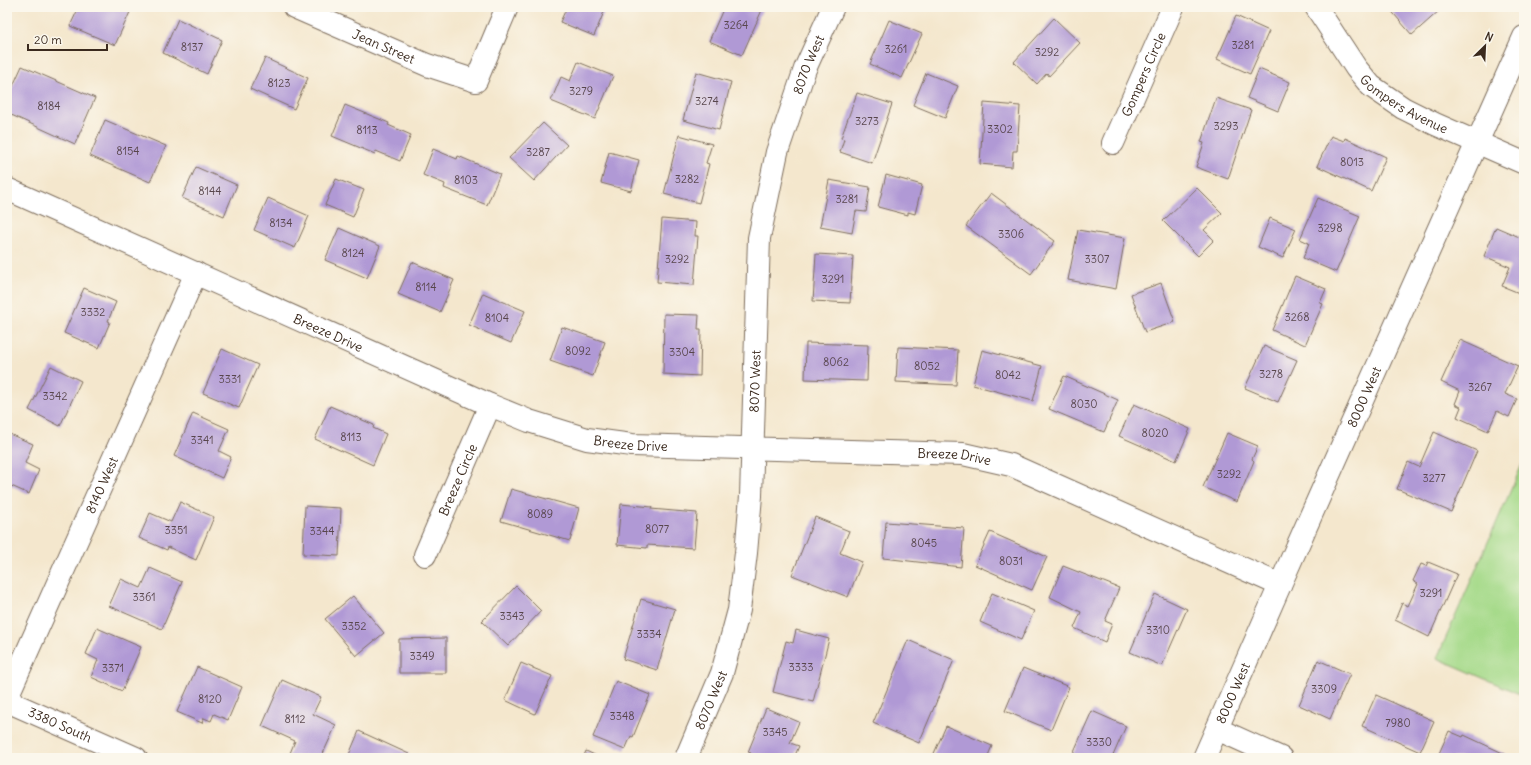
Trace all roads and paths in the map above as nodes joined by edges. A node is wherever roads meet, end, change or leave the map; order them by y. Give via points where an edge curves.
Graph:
1 (294, 7) edge
2 (507, 7) edge
3 (833, 7) edge
4 (1173, 7) edge
5 (1316, 7) edge
6 (1524, 37) edge
7 (1478, 142) junction
8 (1113, 143) dead end
9 (1524, 163) edge
10 (7, 190) edge
11 (196, 273) junction
12 (490, 405) junction
13 (751, 448) junction
14 (425, 555) dead end
15 (1280, 585) junction
16 (7, 697) edge
17 (7, 701) edge
18 (1217, 729) junction
19 (136, 758) edge
20 (686, 758) edge
21 (1204, 758) edge
22 (1280, 758) edge

1 - 2 street, Jean Street via 427,65 476,82
3 - 13 street, 8070 West via 805,70 777,152 759,238
4 - 8 street, Gompers Circle
5 - 7 street, Gompers Avenue via 1356,68 1371,86 1402,108
6 - 7 street, 8000 West
7 - 9 street, Gompers Avenue
7 - 15 street, 8000 West
10 - 11 street, Breeze Drive
11 - 12 street, Breeze Drive
11 - 16 street, 8140 West
12 - 13 street, Breeze Drive via 588,439 632,445
12 - 14 street, Breeze Circle
13 - 15 street, Breeze Drive via 963,454 1011,464
13 - 20 street, 8070 West via 746,553 739,610 722,673
15 - 18 street, 8000 West
17 - 19 street, 3380 South
18 - 21 street, 8000 West
18 - 22 street

